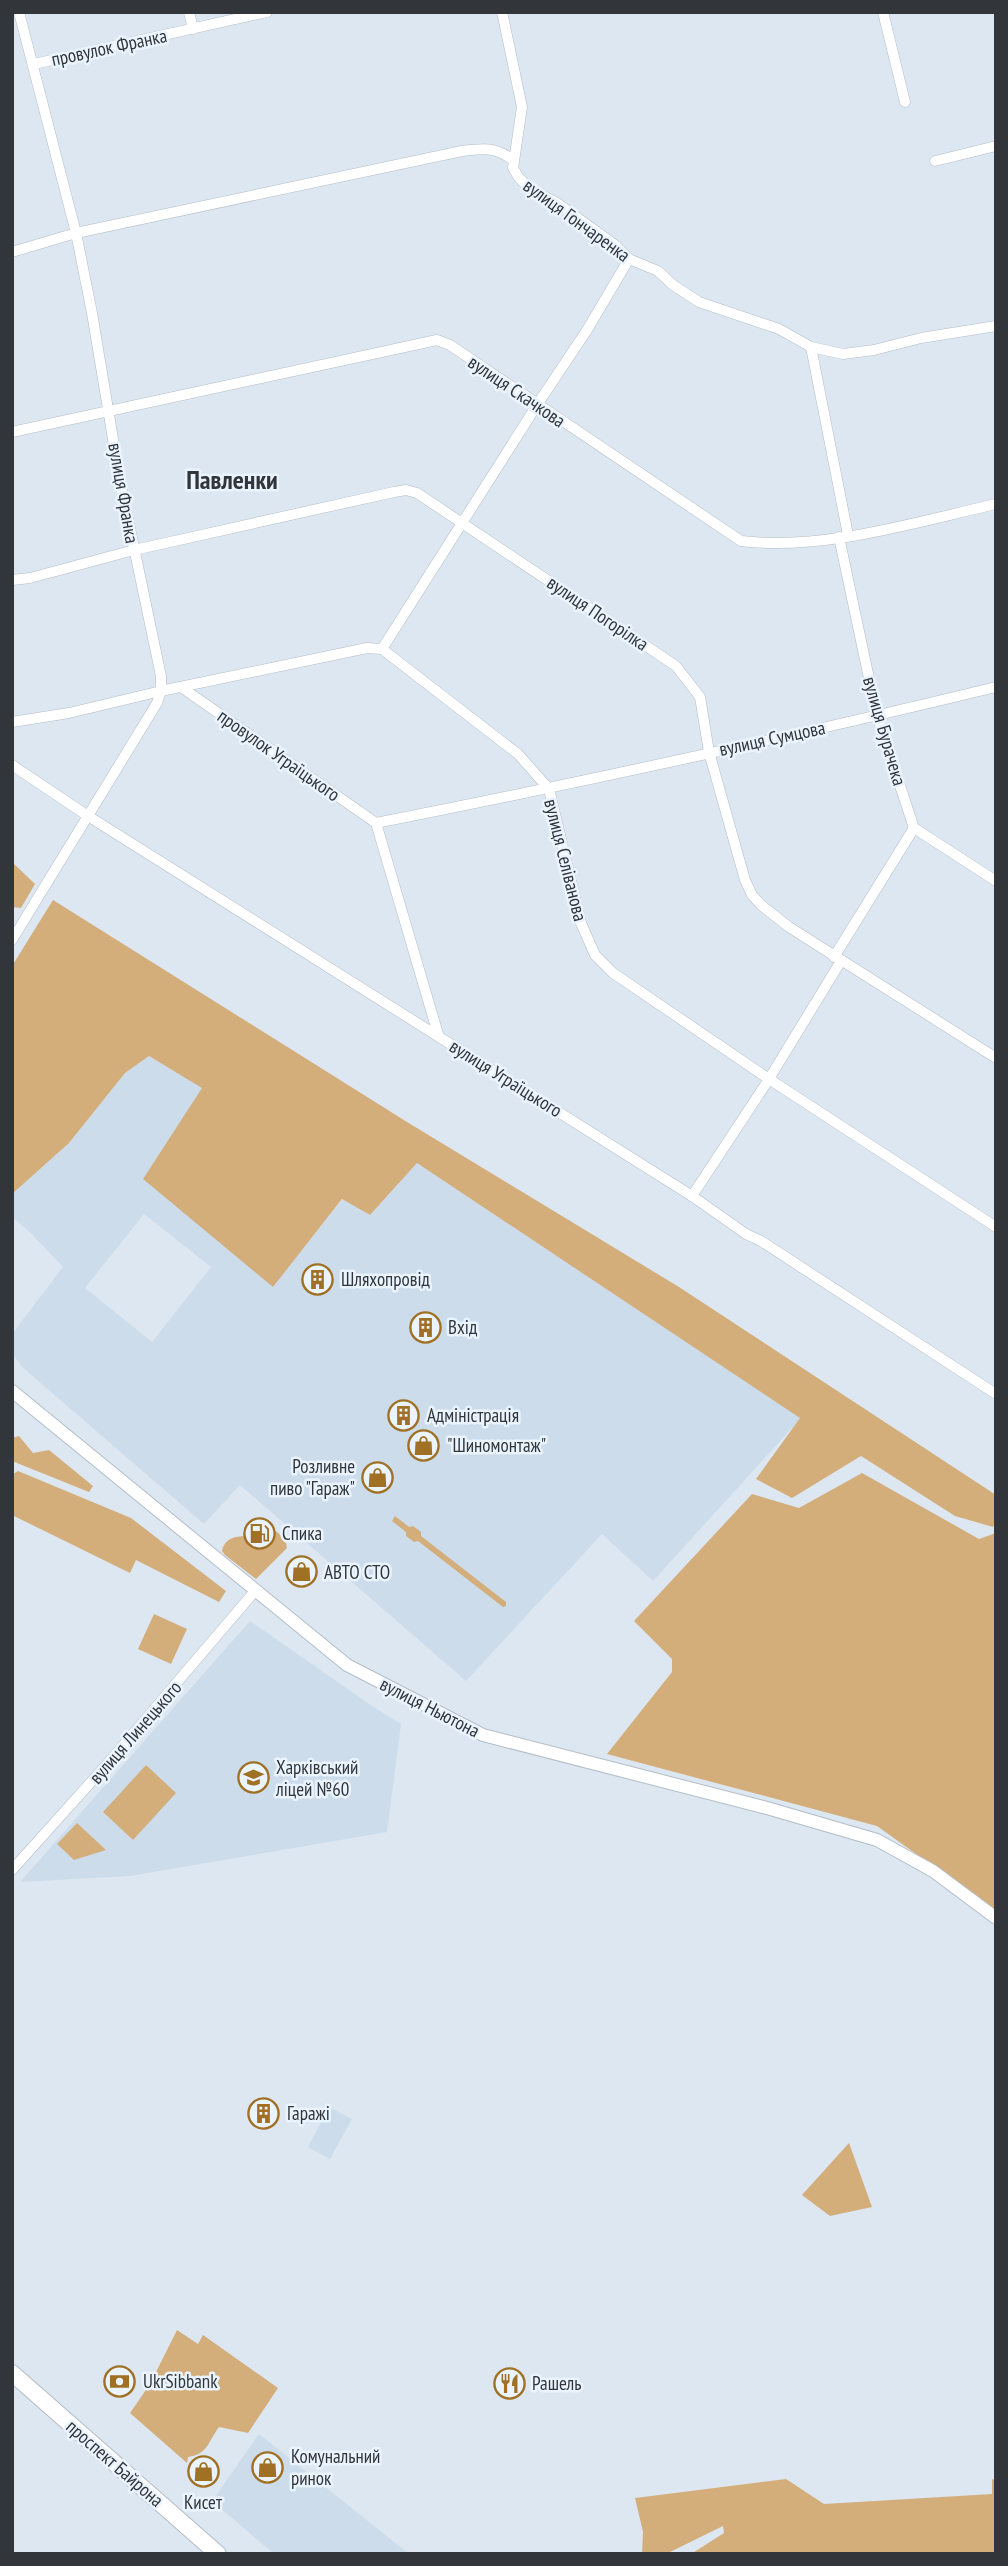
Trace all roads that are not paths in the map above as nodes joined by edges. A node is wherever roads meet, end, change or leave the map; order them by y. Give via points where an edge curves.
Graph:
1 (19, 12) edge
2 (189, 12) edge
3 (267, 12) edge
4 (502, 12) edge
5 (884, 12) edge
6 (193, 29) junction
7 (34, 64) junction
8 (905, 102) dead end
9 (996, 146) edge
10 (513, 160) junction
11 (935, 161) dead end
12 (76, 233) junction
13 (12, 252) edge
14 (629, 259) junction
15 (996, 326) edge
16 (811, 347) junction
17 (537, 405) junction
18 (109, 410) junction
19 (12, 432) edge
20 (996, 504) edge
21 (462, 522) junction
22 (843, 536) junction
23 (134, 550) junction
24 (12, 580) edge
25 (382, 649) junction
26 (181, 687) junction
27 (996, 687) edge
28 (161, 691) junction
29 (877, 716) junction
30 (12, 722) edge
31 (709, 752) junction
32 (12, 765) edge
33 (549, 789) junction
34 (88, 816) junction
35 (376, 823) junction
36 (914, 828) junction
37 (996, 881) edge
38 (12, 940) edge
39 (838, 959) junction
40 (438, 1034) junction
41 (996, 1058) edge
42 (769, 1079) junction
43 (692, 1196) junction
44 (996, 1227) edge
45 (12, 1391) edge
46 (996, 1394) edge
47 (256, 1591) junction
48 (12, 1870) edge
49 (996, 1918) edge
50 (12, 2372) edge
51 (218, 2554) edge

1 - 7 street, вулиця Франка
2 - 6 street
3 - 6 street, провулок Франка
4 - 10 street via 522,107
5 - 8 street
6 - 7 street, провулок Франка
7 - 12 street, вулиця Франка
9 - 11 street
10 - 12 street, вулиця Гончаренка via 501,151 473,149
10 - 14 street, вулиця Гончаренка via 519,178 532,190 557,203
12 - 13 street, вулиця Гончаренка
12 - 18 street, вулиця Франка
14 - 16 street, вулиця Гончаренка via 658,271 699,302 779,329
14 - 17 street
15 - 16 street, вулиця Гончаренка via 843,354
16 - 22 street, вулиця Бурачека
17 - 18 street, вулиця Скачкова via 437,340
17 - 21 street
17 - 22 street, вулиця Скачкова via 741,541 782,543
18 - 19 street, вулиця Скачкова
18 - 23 street, вулиця Франка
20 - 22 street, вулиця Скачкова
21 - 23 street, вулиця Погорілка via 406,490
21 - 25 street
21 - 31 street, вулиця Погорілка via 676,666 700,697
22 - 29 street, вулиця Бурачека
23 - 24 street, вулиця Погорілка
23 - 28 street, вулиця Франка via 154,633
25 - 26 street via 367,648
25 - 33 street, вулиця Селіванова via 518,754
26 - 28 street
26 - 35 street, провулок Уграїцького
27 - 29 street, вулиця Сумцова
28 - 30 street
28 - 34 street
29 - 31 street, вулиця Сумцова
29 - 36 street, вулиця Бурачека
31 - 33 street, вулиця Сумцова
31 - 39 street, вулиця Погорілка via 752,895 789,927
32 - 34 street, вулиця Уграїцького
33 - 35 street
33 - 42 street, вулиця Селіванова via 581,923 595,955 613,973
34 - 38 street
34 - 40 street, вулиця Уграїцького
35 - 40 street
36 - 37 street
36 - 39 street
39 - 41 street, вулиця Погорілка
39 - 42 street
40 - 43 street, вулиця Уграїцького
42 - 43 street
42 - 44 street, вулиця Селіванова
43 - 46 street, вулиця Уграїцького
45 - 47 street, вулиця Ньютона
47 - 48 street, вулиця Линецького
47 - 49 street, вулиця Ньютона via 347,1665 483,1735 877,1840 933,1871
50 - 51 main road, проспект Байрона

